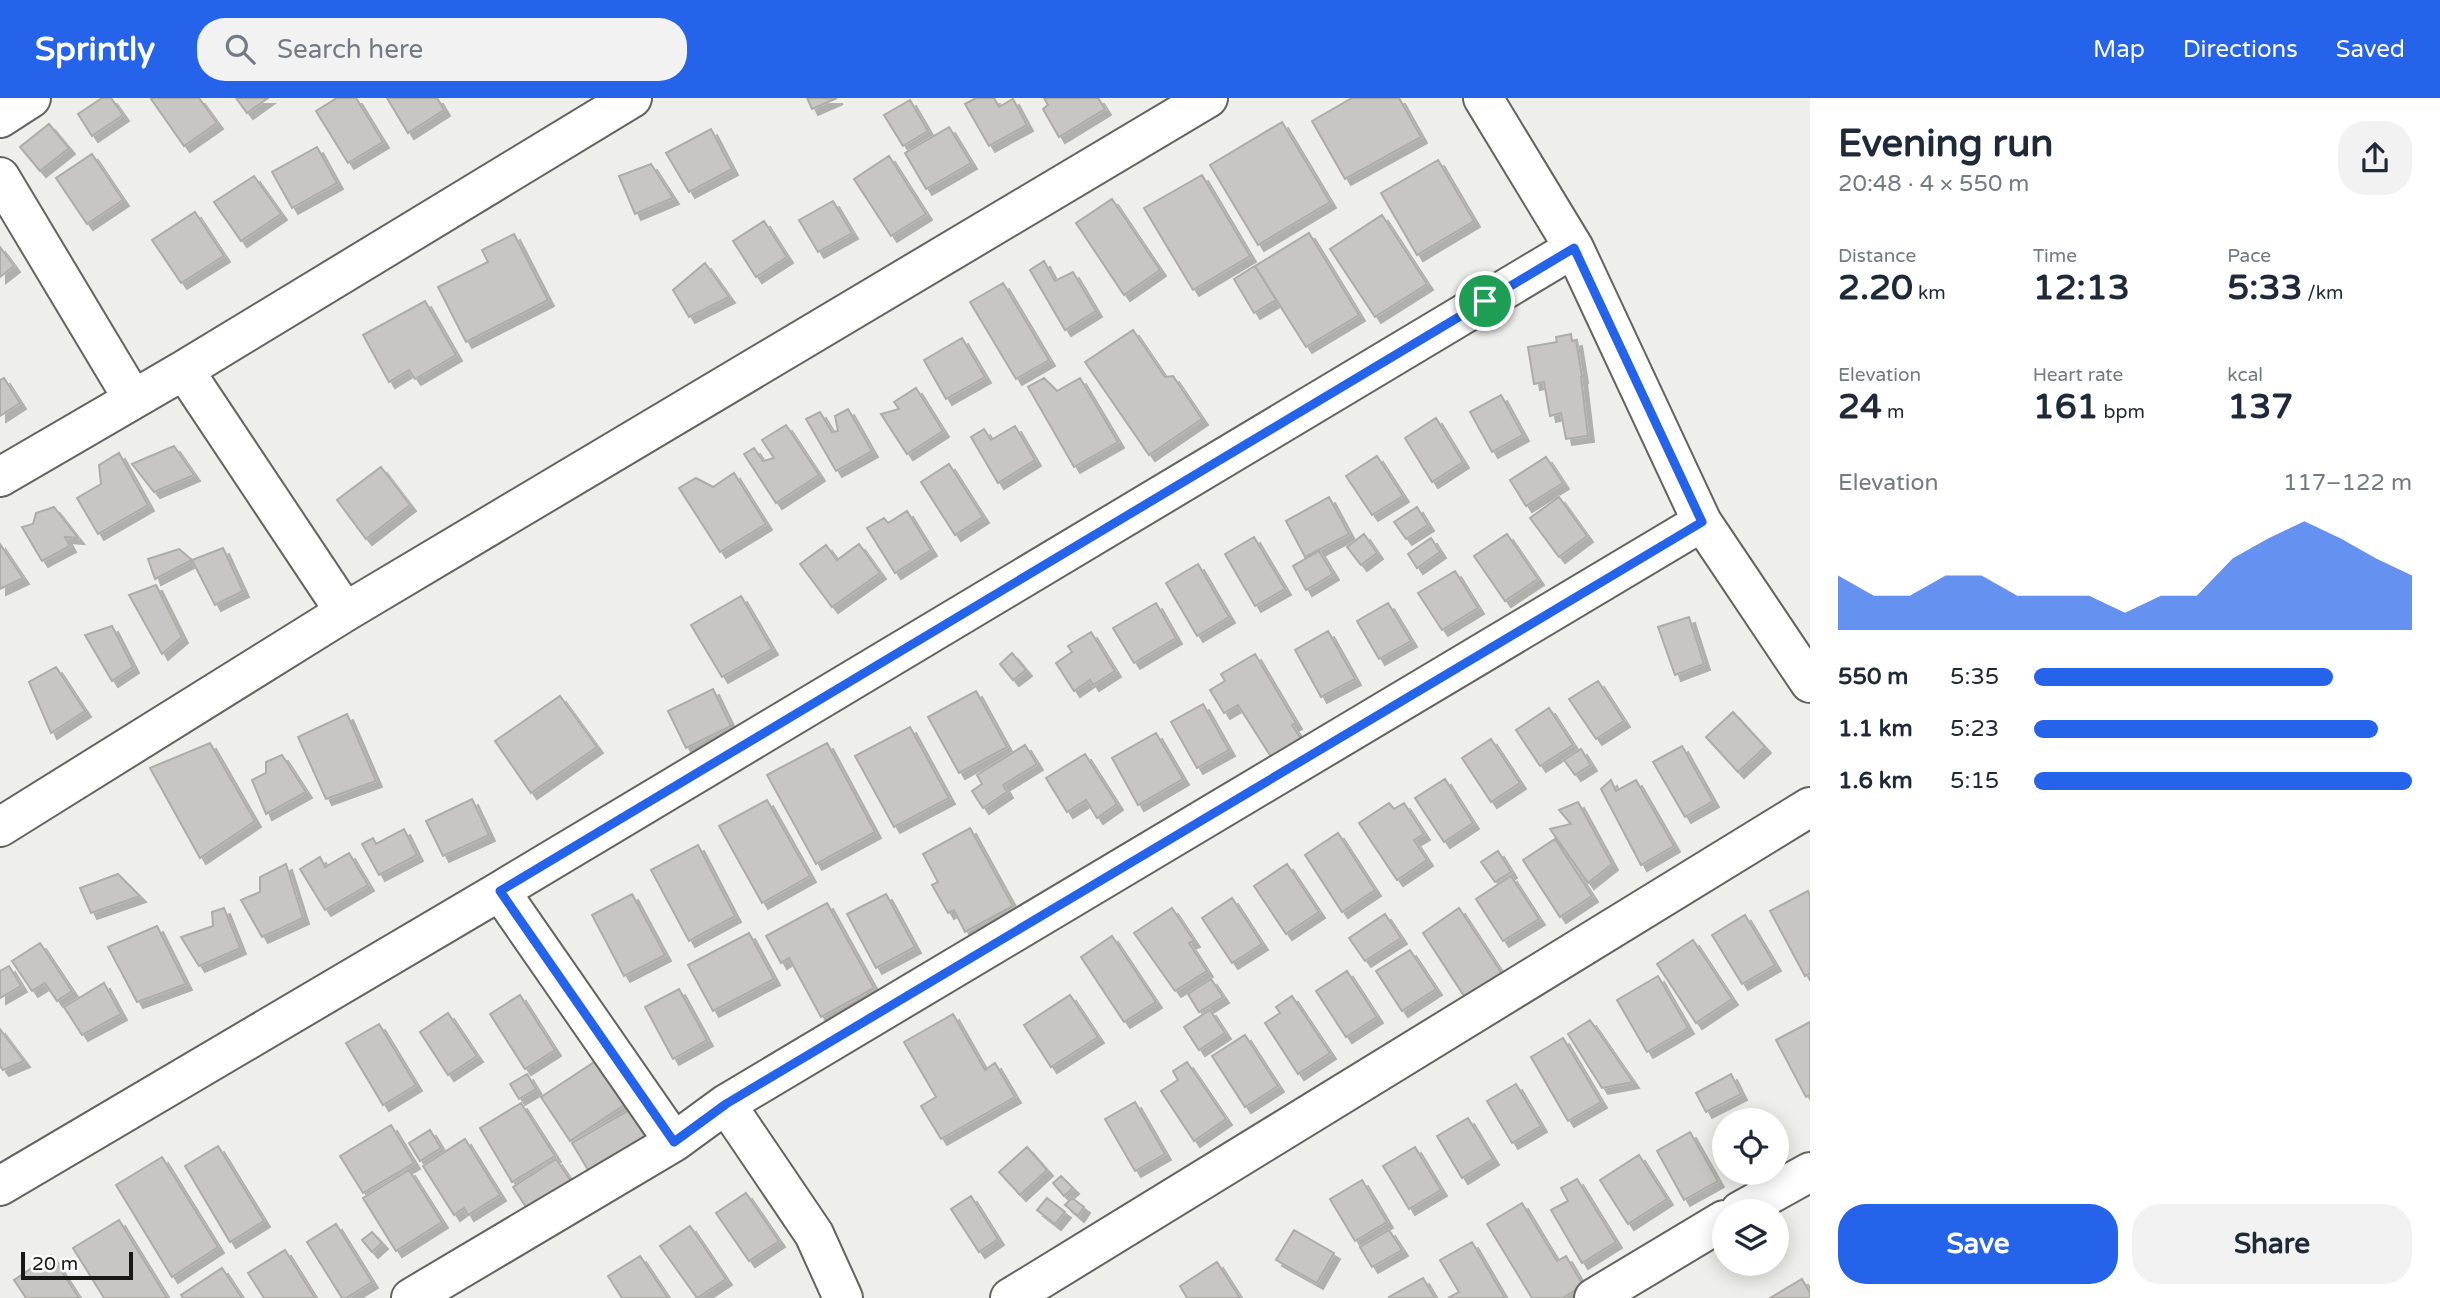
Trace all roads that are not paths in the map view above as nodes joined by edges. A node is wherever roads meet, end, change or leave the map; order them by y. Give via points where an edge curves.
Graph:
1 (31, 98) edge
2 (632, 98) edge
3 (1208, 98) edge
4 (1483, 98) edge
5 (0, 118) edge
6 (0, 177) edge
7 (1574, 248) junction
8 (184, 370) junction
9 (133, 399) junction
10 (0, 477) edge
11 (1702, 522) junction
12 (345, 612) junction
13 (1810, 683) edge
14 (1810, 807) edge
15 (0, 827) edge
16 (500, 891) junction
17 (726, 1104) junction
18 (674, 1142) junction
19 (1810, 1172) edge
20 (0, 1186) edge
21 (1762, 1199) edge
22 (1712, 1227) edge
23 (411, 1298) edge
24 (843, 1298) edge
25 (1010, 1298) edge
26 (1594, 1298) edge

1 - 5 street
2 - 8 street
3 - 12 street
4 - 7 street
6 - 9 street
7 - 11 street
7 - 16 street
8 - 9 street
8 - 12 street
9 - 10 street
11 - 13 street
11 - 17 street
12 - 15 street
14 - 25 street
16 - 18 street
16 - 20 street
17 - 18 street
17 - 24 street via 814,1234
18 - 23 street
19 - 21 street
22 - 26 street

